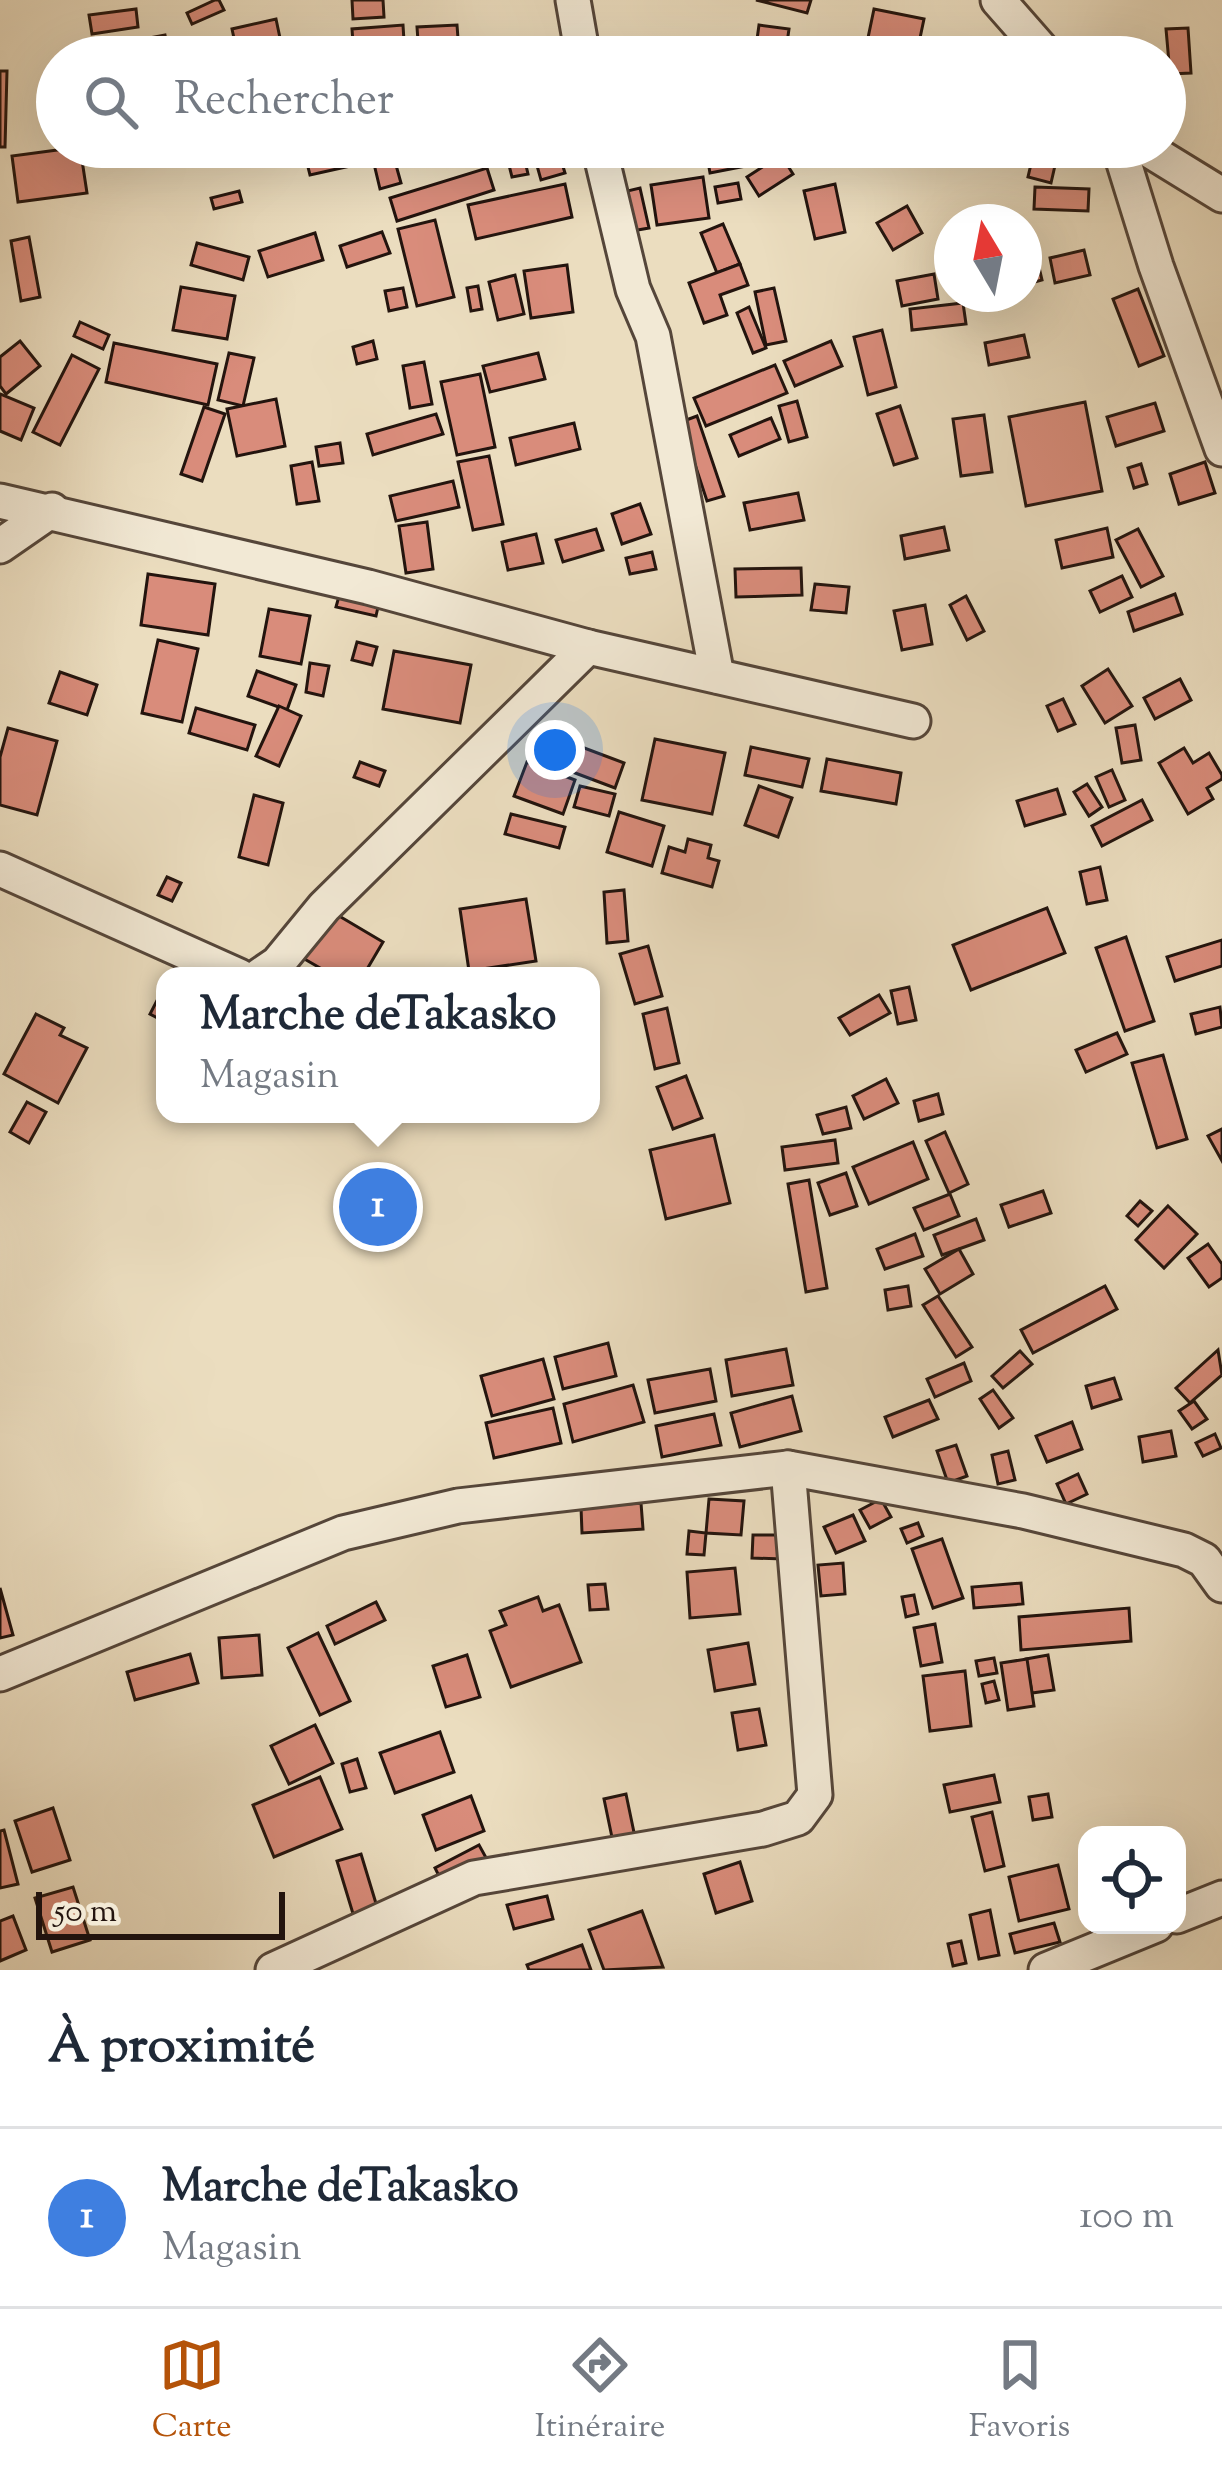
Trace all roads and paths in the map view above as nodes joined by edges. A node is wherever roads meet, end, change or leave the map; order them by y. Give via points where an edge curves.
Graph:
1 (573, 0) edge
2 (998, 0) edge
3 (579, 36) edge
4 (1030, 36) edge
5 (604, 168) edge
6 (1126, 168) edge
7 (1178, 168) edge
8 (1222, 195) edge
9 (1222, 449) edge
10 (0, 501) edge
11 (52, 510) junction
12 (0, 547) edge
13 (588, 647) junction
14 (717, 676) junction
15 (913, 721) dead end
16 (0, 869) edge
17 (219, 967) edge
18 (272, 967) edge
19 (788, 1468) junction
20 (1222, 1585) edge
21 (0, 1673) edge
22 (1222, 1898) edge
23 (1186, 1912) edge
24 (1134, 1934) edge
25 (273, 1970) edge
26 (1046, 1970) edge

1 - 3 street
2 - 4 street
5 - 14 street via 653,336
6 - 9 street
7 - 8 street
10 - 11 street
11 - 12 street
11 - 13 street
13 - 14 street
13 - 18 street
14 - 15 street
16 - 17 street
19 - 20 street via 1184,1550 1204,1560
19 - 21 street via 458,1505 343,1533
19 - 25 street via 815,1795 798,1818 474,1878
22 - 23 street
24 - 26 street

